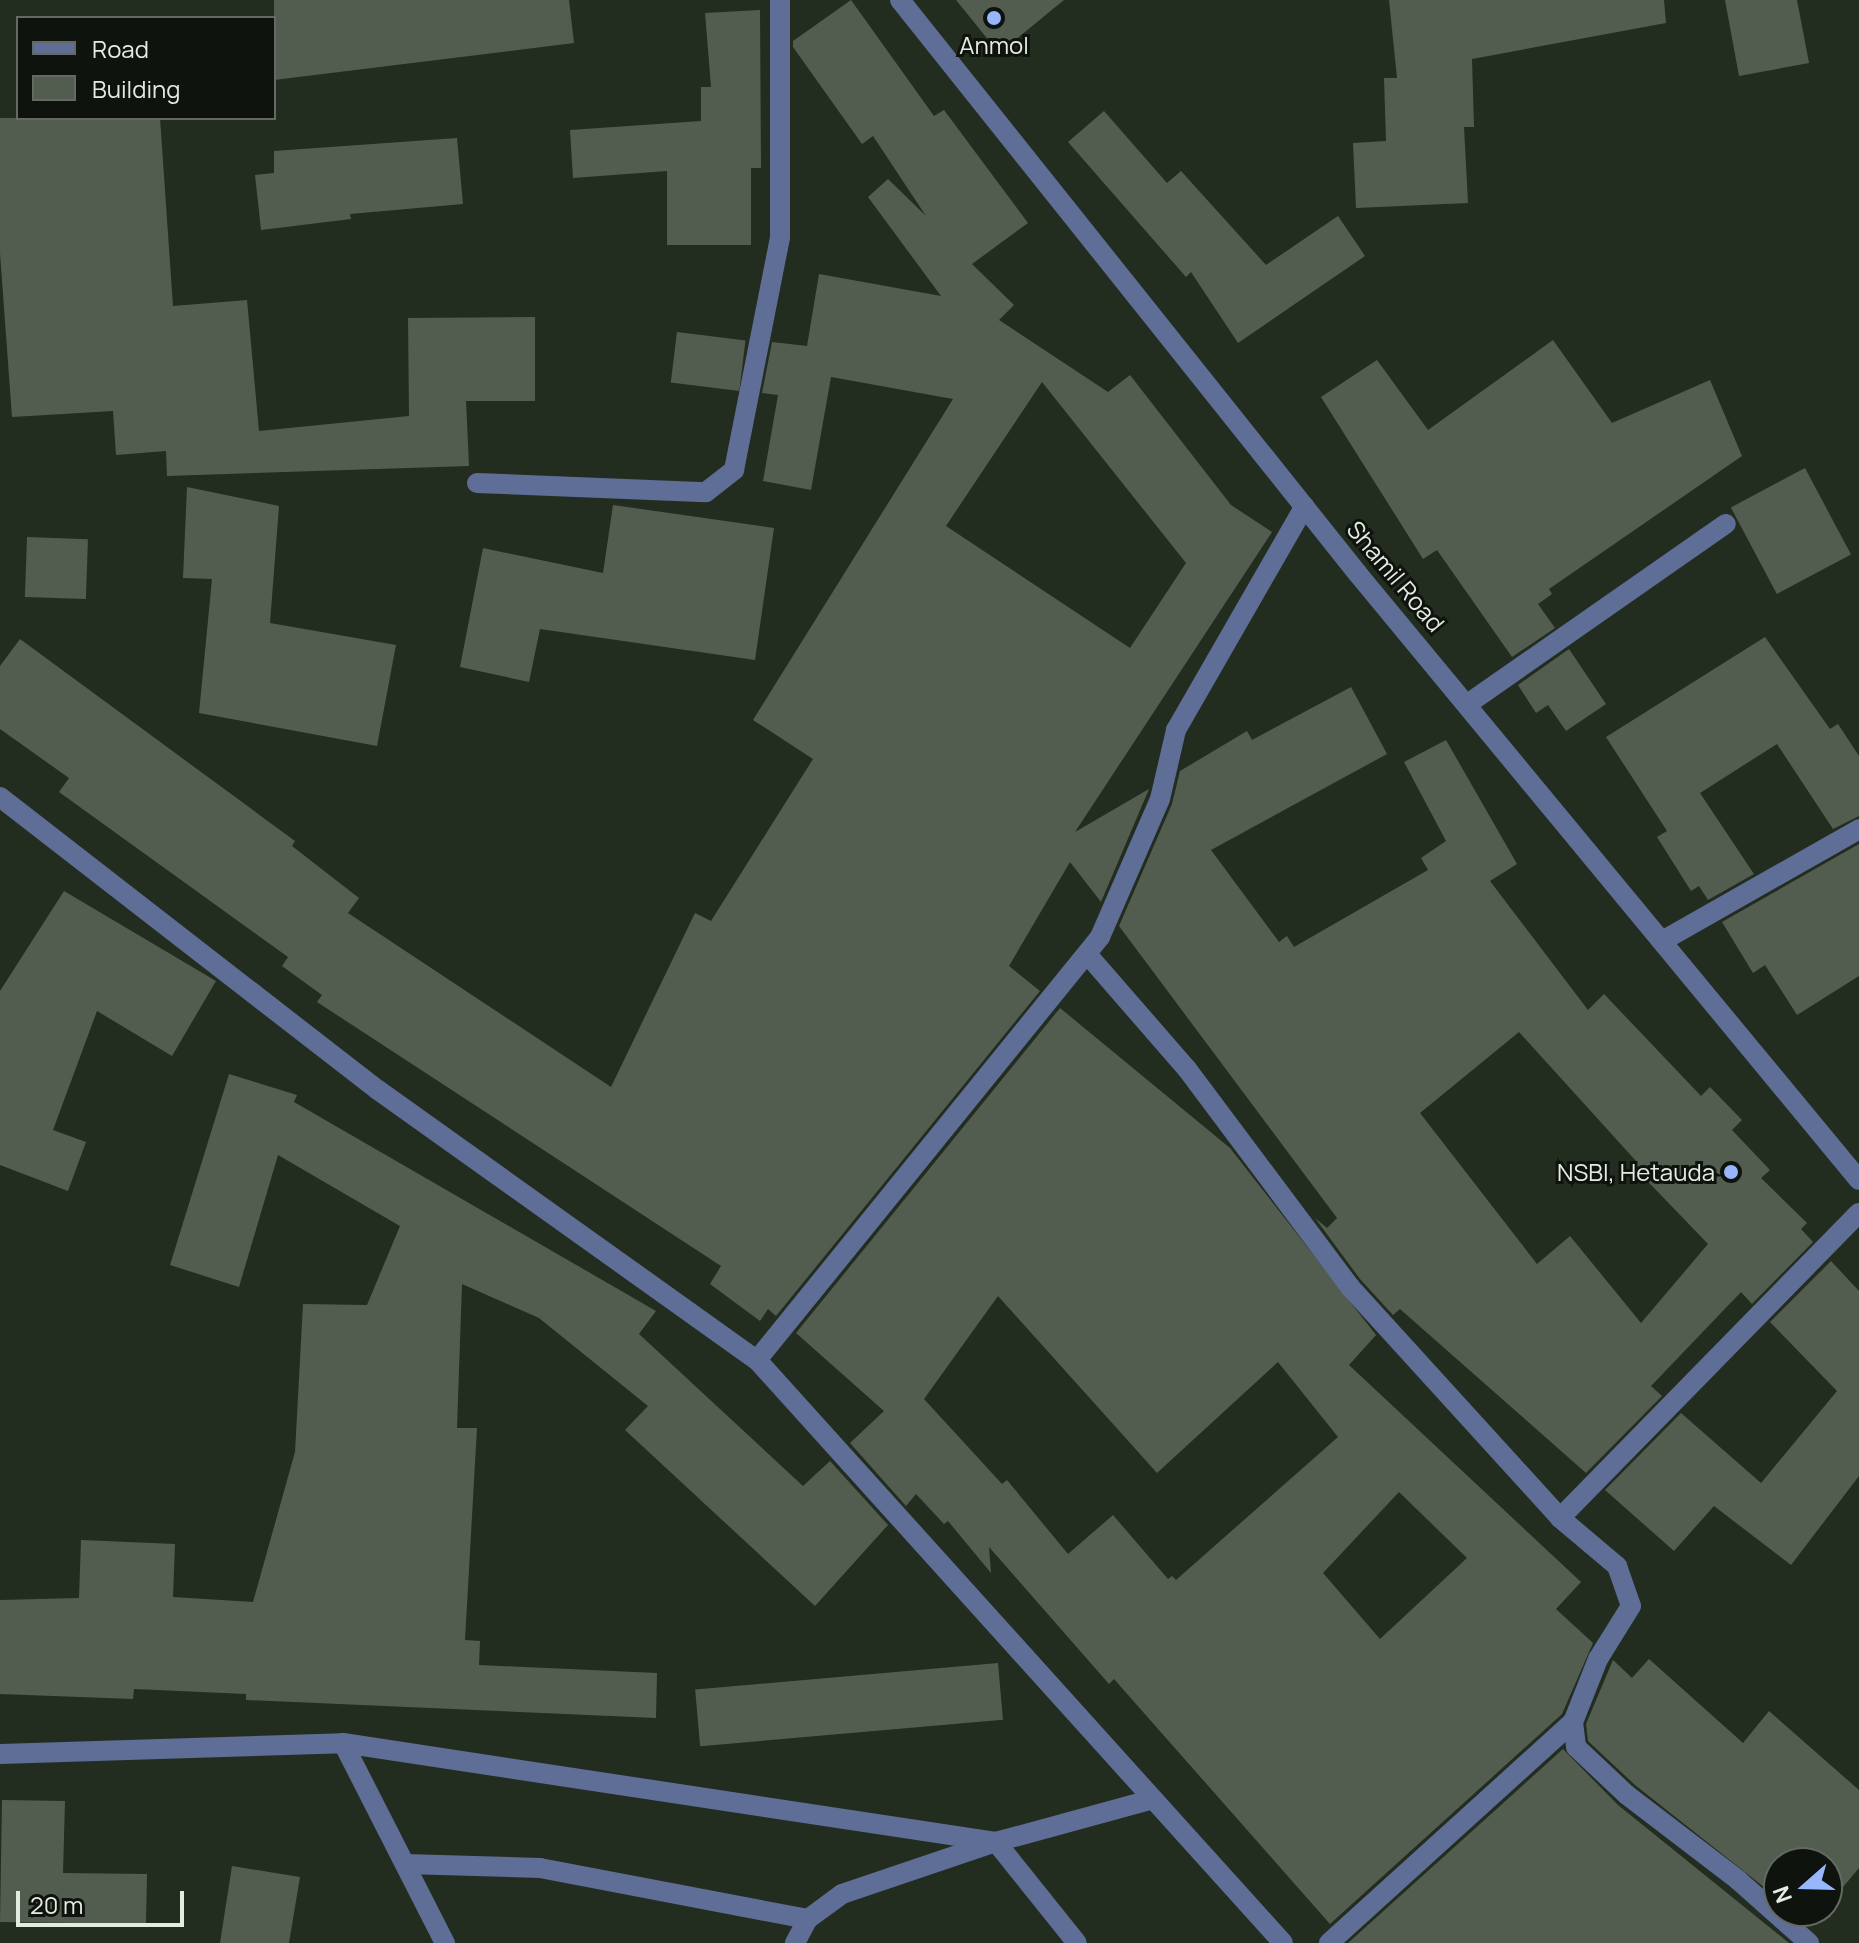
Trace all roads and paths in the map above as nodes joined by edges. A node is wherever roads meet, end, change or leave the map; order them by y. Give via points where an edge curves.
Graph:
1 (780, 0) edge
2 (900, 0) edge
3 (477, 483) dead end
4 (1305, 506) junction
5 (1726, 524) dead end
6 (1469, 703) junction
7 (0, 797) edge
8 (1859, 829) edge
9 (1664, 940) junction
10 (1087, 954) junction
11 (1859, 1180) edge
12 (1859, 1213) edge
13 (757, 1360) junction
14 (1560, 1518) junction
15 (1573, 1722) junction
16 (343, 1743) junction
17 (0, 1754) edge
18 (1150, 1800) junction
19 (996, 1842) junction
20 (405, 1864) junction
21 (808, 1919) junction
22 (445, 1943) edge
23 (795, 1943) edge
24 (1077, 1943) edge
25 (1283, 1943) edge
26 (1329, 1943) edge
27 (1809, 1943) edge

1 - 3 street via 780,237 734,470 706,492
2 - 4 street, Shamil Road
4 - 6 street, Shamil Road
4 - 10 street via 1176,730 1160,799 1100,937
5 - 6 street
6 - 9 street, Shamil Road
7 - 13 street via 378,1090
8 - 9 street
9 - 11 street, Shamil Road
10 - 13 street
10 - 14 street via 1187,1069 1350,1287
12 - 14 street
13 - 18 street
14 - 15 street via 1617,1566 1631,1606 1598,1659
15 - 26 street
15 - 27 street via 1576,1747 1627,1795 1738,1880
16 - 17 street
16 - 19 street
16 - 20 street
18 - 19 street
18 - 25 street
19 - 21 street via 842,1894
19 - 24 street
20 - 21 street via 540,1868
20 - 22 street
21 - 23 street

